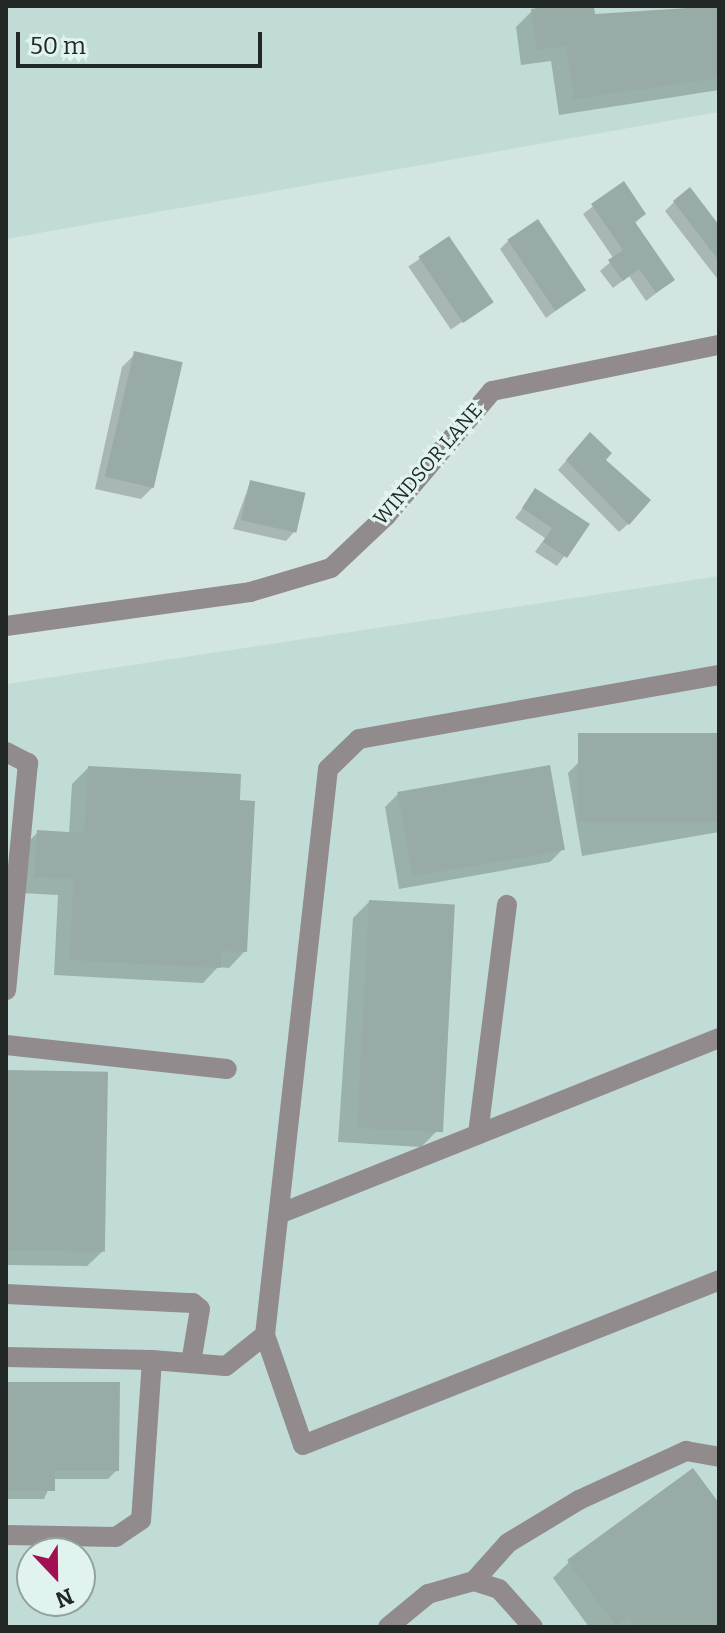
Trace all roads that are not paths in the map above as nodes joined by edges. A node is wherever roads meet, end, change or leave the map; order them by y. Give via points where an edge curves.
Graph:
1 (719, 345) edge
2 (6, 626) edge
3 (719, 675) edge
4 (6, 752) edge
5 (507, 905) dead end
6 (6, 990) edge
7 (719, 1038) edge
8 (6, 1045) edge
9 (227, 1069) dead end
10 (478, 1134) junction
11 (279, 1214) junction
12 (719, 1280) edge
13 (6, 1294) edge
14 (265, 1335) junction
15 (6, 1357) edge
16 (152, 1360) junction
17 (191, 1363) junction
18 (719, 1457) edge
19 (6, 1535) edge
20 (474, 1581) junction
21 (388, 1627) edge
22 (533, 1627) edge

1 - 2 street, WINDSOR LANE via 492,391 386,516 331,568 250,592
3 - 11 street via 359,739 328,769
4 - 6 street via 28,763
5 - 10 street
7 - 10 street
8 - 9 street
10 - 11 street
11 - 14 street
12 - 14 street via 303,1445
13 - 17 street via 193,1303 200,1309
14 - 17 street via 226,1366
15 - 16 street
16 - 17 street
16 - 19 street via 141,1520 116,1537
18 - 20 street via 686,1451 579,1500 508,1543
20 - 21 street via 428,1594
20 - 22 street via 499,1589

